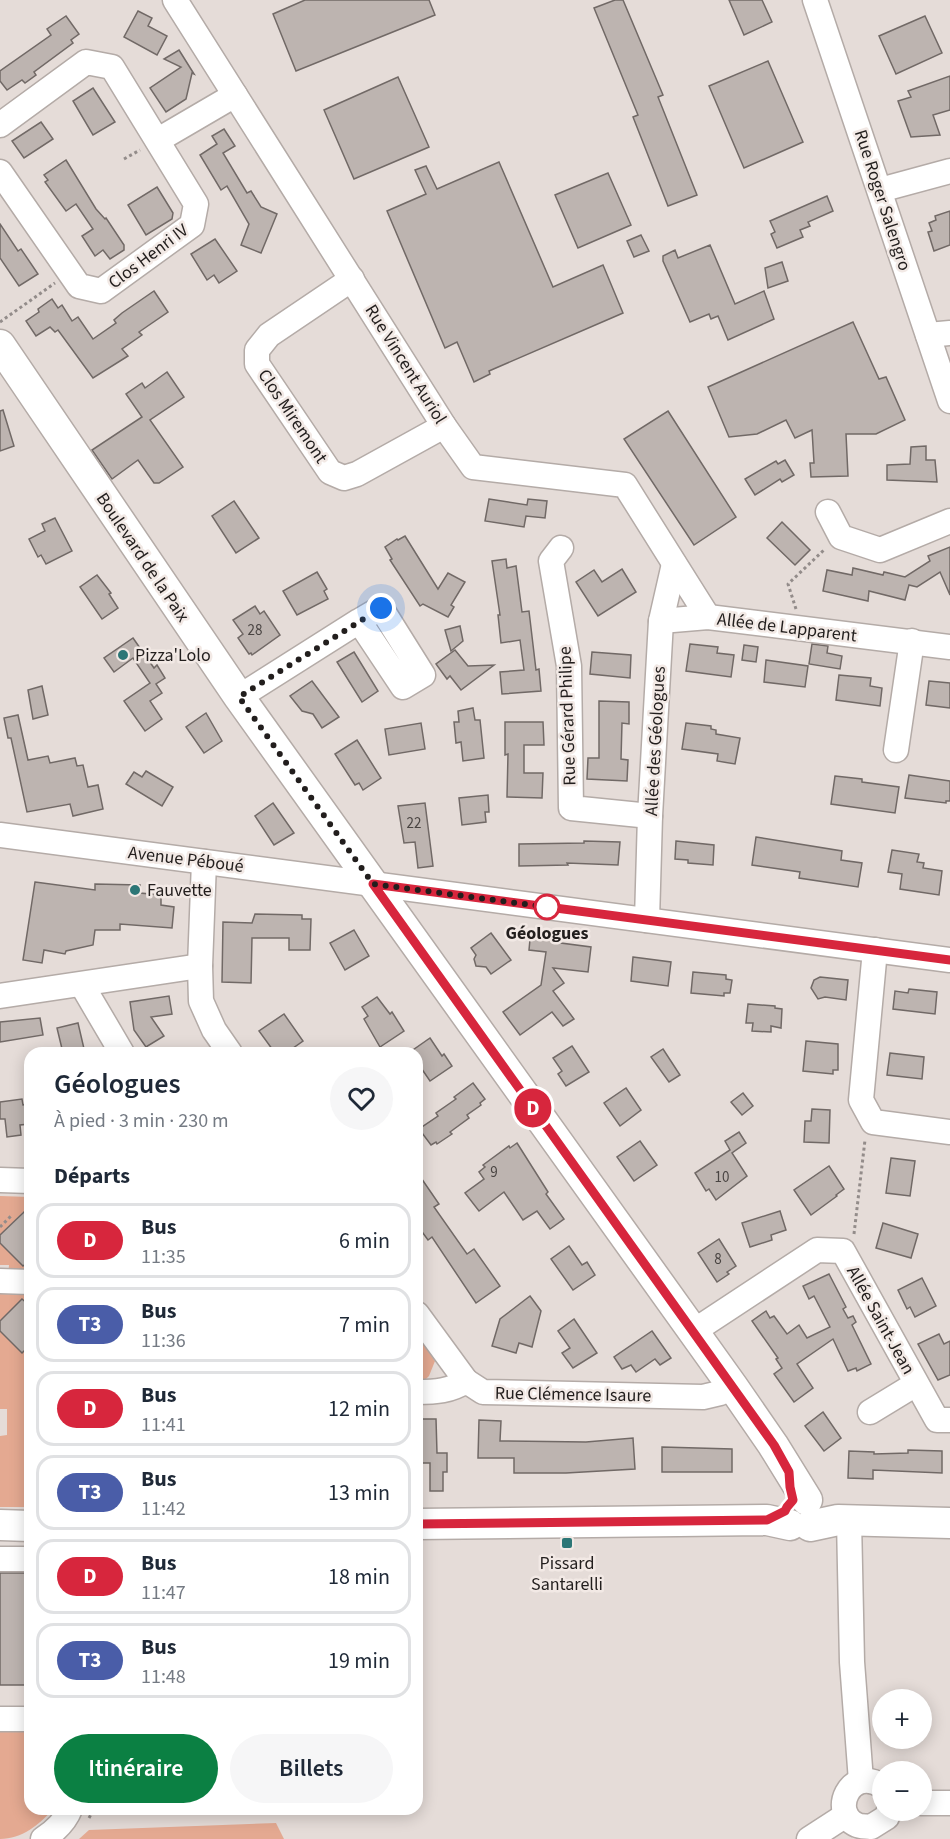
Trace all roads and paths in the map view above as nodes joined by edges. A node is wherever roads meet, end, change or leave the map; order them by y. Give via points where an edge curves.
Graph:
1 (175, 0) edge
2 (815, 0) edge
3 (235, 95) junction
4 (0, 125) edge
5 (158, 140) junction
6 (950, 171) edge
7 (0, 172) edge
8 (880, 190) junction
9 (69, 273) junction
10 (352, 279) junction
11 (0, 322) edge
12 (939, 334) edge
13 (4, 358) edge
14 (950, 401) edge
15 (444, 426) junction
16 (828, 512) dead end
17 (950, 521) edge
18 (841, 537) junction
19 (561, 548) dead end
20 (674, 564) junction
21 (708, 617) junction
22 (360, 621) dead end
23 (661, 621) junction
24 (803, 629) junction
25 (912, 641) junction
26 (950, 647) edge
27 (239, 697) junction
28 (896, 750) dead end
29 (650, 816) junction
30 (0, 835) edge
31 (204, 862) junction
32 (373, 884) junction
33 (647, 920) junction
34 (875, 950) junction
35 (950, 960) edge
36 (200, 966) junction
37 (82, 985) junction
38 (0, 996) edge
39 (118, 1047) edge
40 (226, 1047) edge
41 (873, 1122) junction
42 (950, 1132) edge
43 (0, 1180) edge
44 (24, 1181) edge
45 (11, 1216) dead end
46 (0, 1227) edge
47 (843, 1251) junction
48 (0, 1281) edge
49 (24, 1282) edge
50 (423, 1322) edge
51 (694, 1331) junction
52 (466, 1381) junction
53 (916, 1384) junction
54 (733, 1387) junction
55 (423, 1392) edge
56 (870, 1412) dead end
57 (950, 1420) edge
58 (804, 1510) junction
59 (950, 1523) edge
60 (423, 1524) edge
61 (0, 1525) edge
62 (24, 1526) edge
63 (0, 1559) edge
64 (24, 1559) edge
65 (0, 1719) edge
66 (24, 1719) edge
67 (871, 1784) edge
68 (932, 1803) edge
69 (950, 1803) edge
70 (68, 1815) edge
71 (846, 1815) junction
72 (880, 1821) edge
73 (43, 1839) edge
74 (809, 1839) edge

1 - 3 street, Rue Vincent Auriol
2 - 8 street, Rue Roger Salengro
3 - 5 street
3 - 10 street, Rue Vincent Auriol
4 - 5 street, Clos Henri IV via 86,62 112,67
5 - 9 street, Clos Henri IV via 196,204 192,225 101,291 79,286
6 - 8 street
7 - 9 street, Clos Henri IV
8 - 12 street, Rue Roger Salengro
9 - 11 path
10 - 15 street, Rue Vincent Auriol
10 - 15 street, Clos Miremont via 269,335 257,350 257,364 330,472 344,478
12 - 14 street, Rue Roger Salengro
13 - 27 main road, Boulevard de la Paix
15 - 20 street, Rue Vincent Auriol via 473,467 625,485
16 - 18 street
17 - 18 street via 880,550
18 - 24 path via 788,584
19 - 29 street, Rue Gérard Philipe via 551,561 569,666 571,808
20 - 21 street, Rue Vincent Auriol
20 - 23 street, Allée des Géologues
21 - 23 street, Allée de Lapparent
21 - 24 street, Allée de Lapparent
22 - 27 street
23 - 29 street, Allée des Géologues
24 - 25 street, Allée de Lapparent
25 - 26 street, Allée de Lapparent
25 - 28 street
27 - 32 main road, Boulevard de la Paix
29 - 33 street, Allée des Géologues
30 - 31 street, Avenue Péboué
31 - 32 street, Avenue Péboué
31 - 36 street
32 - 33 street, Avenue Péboué
32 - 51 main road, Boulevard de la Paix
33 - 34 street, Avenue Péboué
34 - 35 street, Avenue Péboué
34 - 41 street via 861,1100
36 - 37 street
36 - 40 street via 201,1000
37 - 38 street
37 - 39 street
41 - 42 street
41 - 47 path via 865,1136 855,1233
43 - 44 street
45 - 46 path
47 - 51 street, Allée Saint-Jean via 817,1250
47 - 53 street, Allée Saint-Jean
48 - 49 street
50 - 52 street
51 - 54 main road, Boulevard de la Paix
52 - 54 street, Rue Clémence Isaure via 483,1392 506,1393 703,1397
52 - 55 street via 438,1392
53 - 56 street, Allée Saint-Jean
53 - 57 street, Allée Saint-Jean via 937,1420
54 - 58 main road, Boulevard de la Paix via 774,1445
58 - 59 main road
58 - 60 main road
58 - 67 street via 852,1662
61 - 62 main road
63 - 64 street
65 - 66 street
67 - 71 street via 849,1788 843,1801
68 - 69 street
70 - 73 street
71 - 72 street via 856,1825 871,1827
71 - 74 street

